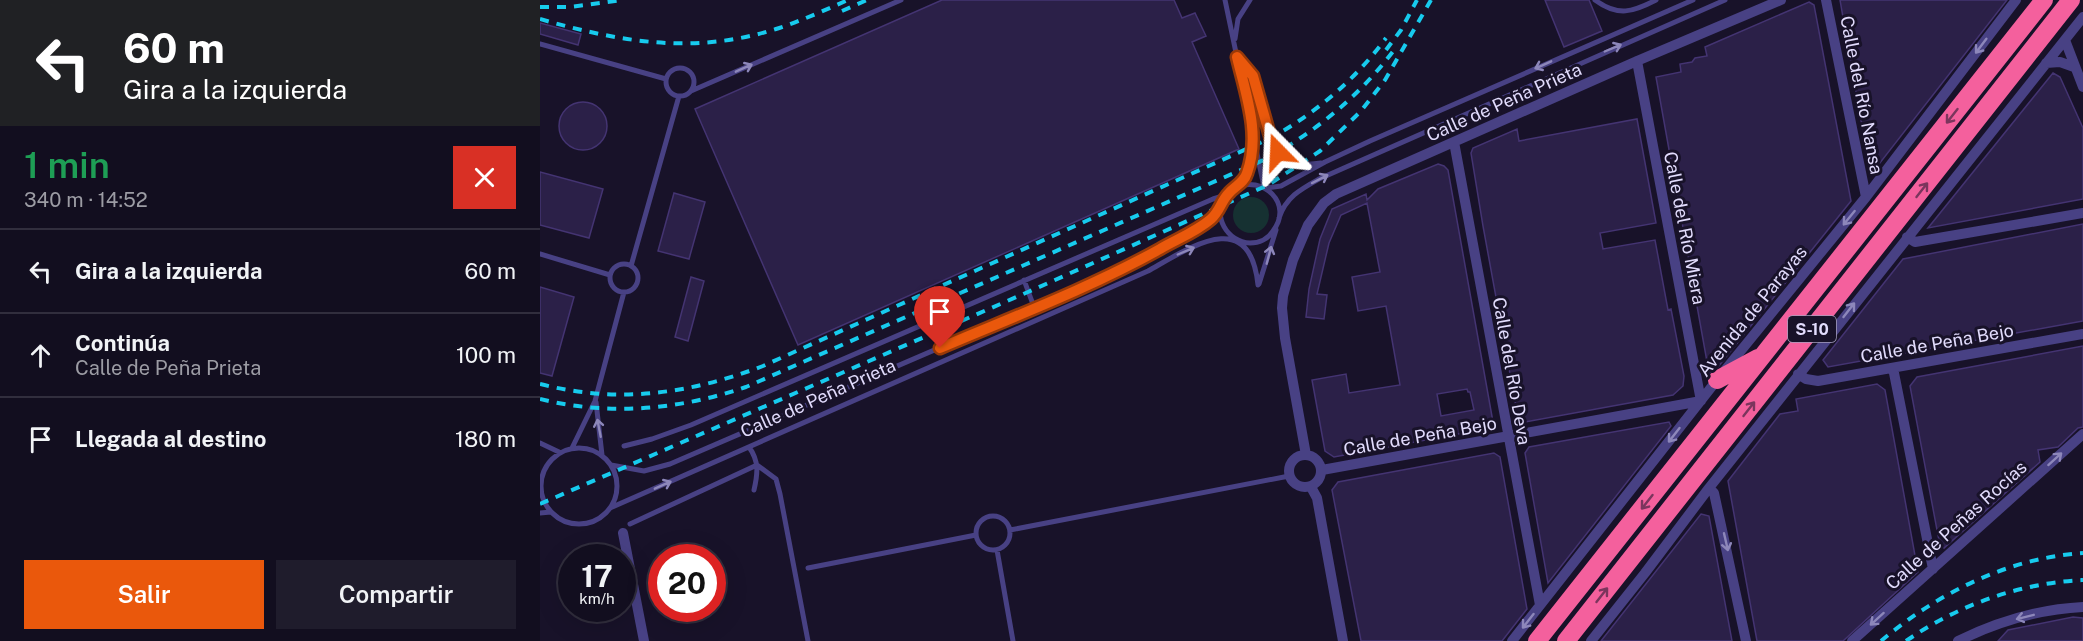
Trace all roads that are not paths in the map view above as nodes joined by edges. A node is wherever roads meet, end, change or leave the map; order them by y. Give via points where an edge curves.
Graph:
1 (901, 0) edge
2 (1225, 0) edge
3 (1250, 0) edge
4 (1595, 0) edge
5 (1656, 0) edge
6 (1693, 0) edge
7 (1725, 0) edge
8 (1781, 0) edge
9 (1826, 0) edge
10 (2016, 0) edge
11 (2071, 0) edge
12 (2042, 2) edge
13 (1638, 9) junction
14 (2083, 17) edge
15 (1644, 21) junction
16 (2065, 40) junction
17 (540, 44) edge
18 (1235, 47) junction
19 (1237, 57) junction
20 (1637, 61) junction
21 (2046, 63) junction
22 (2074, 67) junction
23 (666, 79) junction
24 (2083, 87) edge
25 (691, 91) junction
26 (679, 96) junction
27 (1254, 137) junction
28 (1454, 142) junction
29 (1325, 162) junction
30 (1234, 188) junction
31 (1265, 188) junction
32 (1226, 195) junction
33 (1866, 197) junction
34 (1220, 209) junction
35 (2083, 213) edge
36 (1279, 221) junction
37 (1907, 237) junction
38 (1238, 241) junction
39 (540, 254) edge
40 (631, 266) junction
41 (610, 275) junction
42 (1024, 280) junction
43 (624, 292) junction
44 (1034, 307) junction
45 (2083, 334) edge
46 (1765, 354) junction
47 (1893, 368) junction
48 (1798, 374) junction
49 (1716, 380) junction
50 (596, 401) junction
51 (1701, 401) junction
52 (2083, 434) edge
53 (1508, 437) junction
54 (540, 443) edge
55 (624, 446) dead end
56 (748, 447) junction
57 (572, 448) junction
58 (559, 452) junction
59 (602, 455) junction
60 (1306, 455) junction
61 (611, 465) junction
62 (757, 465) junction
63 (1322, 470) junction
64 (541, 474) edge
65 (1289, 476) junction
66 (540, 487) edge
67 (1311, 487) junction
68 (1708, 488) junction
69 (754, 490) dead end
70 (610, 508) junction
71 (551, 512) junction
72 (540, 513) edge
73 (626, 528) joint
74 (1010, 530) junction
75 (976, 535) junction
76 (997, 550) junction
77 (808, 568) dead end
78 (1933, 569) junction
79 (1540, 605) junction
80 (2083, 607) edge
81 (1984, 628) junction
82 (644, 641) edge
83 (808, 641) edge
84 (1013, 641) edge
85 (1343, 641) edge
86 (1512, 641) edge
87 (1537, 641) edge
88 (1566, 641) edge
89 (1591, 641) edge
90 (1746, 641) edge
91 (1852, 641) edge
92 (1958, 641) edge
93 (1986, 641) edge

25 -> 1 lane
2 - 18 lane
3 - 18 lane via 1238,19
4 - 13 lane via 1623,12
5 - 13 lane
6 - 15 lane, Calle de Peña Prieta
36 -> 7 lane, Calle de Peña Prieta via 1292,195 1319,179
8 - 20 street, Calle de Peña Prieta
9 - 33 street, Calle del Río Nansa
10 -> 33 street, Avenida de Parayas
88 -> 11 highway, S-10
12 -> 46 highway, S-10
13 - 15 lane
14 - 16 street
15 -> 29 lane, Calle de Peña Prieta
16 - 21 street
16 - 22 street
17 - 23 lane
18 - 19 lane
19 - 27 lane
19 - 29 lane via 1253,76 1272,143 1280,154 1297,164
20 - 28 street, Calle de Peña Prieta
20 - 51 street, Calle del Río Miera
21 - 22 street
21 - 37 street
22 - 24 street
23 - 25 lane via 675,69 688,71 694,83
23 - 26 lane via 670,93
25 - 26 lane
26 - 40 lane
27 - 30 lane via 1246,176
27 - 31 lane
28 - 53 street, Calle del Río Deva
28 - 60 street, Calle de Peña Prieta via 1336,194 1324,202 1302,238 1285,282 1282,308
29 - 31 lane, Calle de Peña Prieta via 1281,186
30 - 31 lane via 1246,184
30 - 32 lane
31 - 36 lane via 1277,201
32 - 34 lane
32 - 42 lane
33 -> 49 street, Avenida de Parayas
34 - 38 lane via 1226,231
34 - 44 lane, Calle de Peña Prieta via 1196,230 1127,267
35 - 37 street via 1915,242
36 - 38 lane via 1261,241
38 -> 36 lane via 1253,258 1258,285
48 -> 37 street
56 -> 38 lane, Calle de Peña Prieta via 1181,253 1221,238
39 - 41 lane
40 - 41 lane via 618,265
40 - 43 lane via 638,282
41 - 43 lane via 612,285
42 - 44 lane
42 - 55 lane via 691,425
43 - 50 lane
44 - 61 lane, Calle de Peña Prieta via 659,468 644,471
45 - 47 street, Calle de Peña Bejo
46 - 49 highway
46 -> 87 highway, S-10
47 - 48 street, Calle de Peña Bejo via 1818,381
47 - 78 street
48 - 68 street
49 - 51 street, Avenida de Parayas
50 - 57 lane
59 -> 50 lane
51 - 53 street, Calle de Peña Bejo
51 -> 79 street, Avenida de Parayas
78 -> 52 street, Calle de Peñas Rocías
53 - 63 street, Calle de Peña Bejo
53 - 79 street, Calle del Río Deva
54 - 58 lane
56 - 62 lane
70 -> 56 lane, Calle de Peña Prieta
57 - 58 lane
57 - 59 lane via 588,448
58 - 64 lane
59 - 61 lane
60 - 63 street via 1315,459
60 - 65 street via 1292,462
61 - 70 lane via 617,490
62 - 69 lane
62 - 73 lane
62 - 83 lane via 776,479
63 - 67 street via 1319,481
64 - 66 lane
65 - 67 street via 1296,485
65 - 74 lane
66 - 71 lane
67 - 85 street via 1317,498
68 - 89 street
68 -> 90 street via 1714,493
70 - 71 lane via 585,523 563,521
71 - 72 lane
73 - 82 street
74 - 75 lane via 1004,520 992,516 980,522
74 - 76 lane via 1007,542
75 - 76 lane via 985,548
75 - 77 lane
76 - 84 lane
78 -> 91 street, Calle de Peñas Rocías
79 -> 86 street, Avenida de Parayas
80 -> 81 street via 2048,611
81 - 92 street
81 - 93 street

